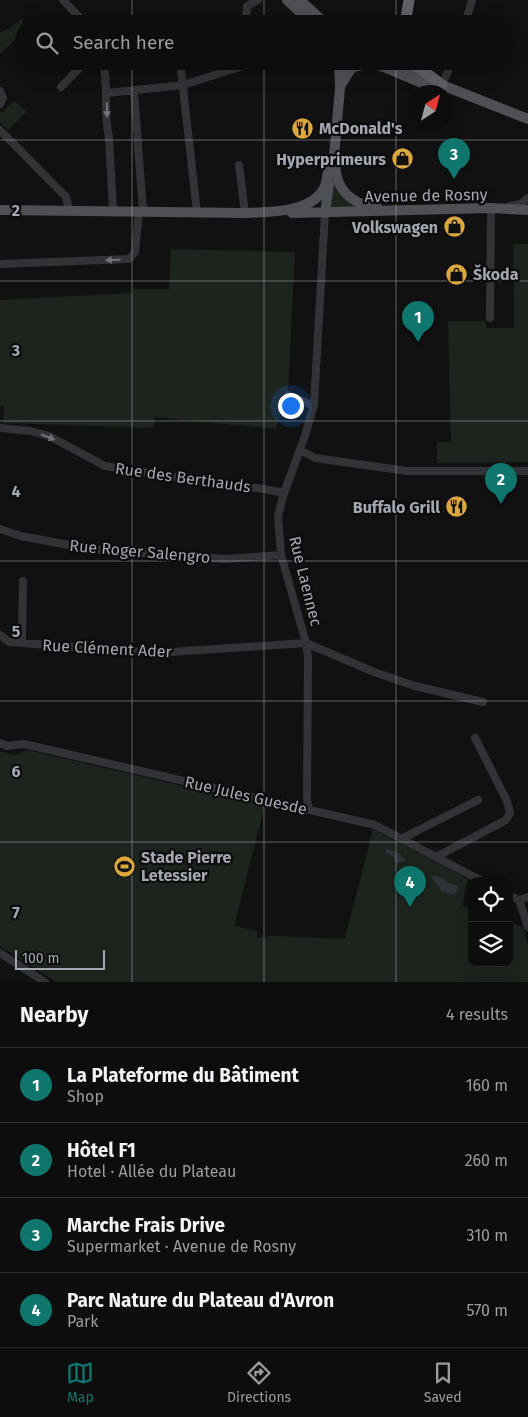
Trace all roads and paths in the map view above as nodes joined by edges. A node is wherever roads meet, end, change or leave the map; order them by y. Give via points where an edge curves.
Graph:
1 (63, 0) edge
2 (258, 0) edge
3 (287, 0) edge
4 (300, 0) edge
5 (409, 0) edge
6 (472, 0) edge
7 (77, 15) edge
8 (246, 15) edge
9 (303, 15) edge
10 (316, 15) edge
11 (406, 15) edge
12 (467, 15) edge
13 (77, 70) edge
14 (104, 70) edge
15 (181, 70) edge
16 (228, 70) edge
17 (339, 70) edge
18 (350, 70) edge
19 (391, 70) edge
20 (407, 70) edge
21 (420, 70) edge
22 (449, 70) edge
23 (183, 85) junction
24 (429, 85) edge
25 (433, 85) edge
26 (436, 85) edge
27 (443, 85) edge
28 (61, 87) dead end
29 (340, 88) junction
30 (0, 91) edge
31 (134, 91) junction
32 (107, 93) junction
33 (453, 94) edge
34 (0, 104) edge
35 (528, 119) edge
36 (0, 130) edge
37 (334, 157) junction
38 (239, 164) dead end
39 (528, 198) edge
40 (308, 203) junction
41 (491, 208) junction
42 (409, 209) junction
43 (0, 210) edge
44 (69, 210) junction
45 (528, 210) edge
46 (113, 211) junction
47 (141, 211) junction
48 (285, 211) junction
49 (197, 212) junction
50 (245, 213) junction
51 (325, 213) junction
52 (0, 264) edge
53 (490, 318) dead end
54 (288, 395) dead end
55 (314, 406) junction
56 (0, 428) edge
57 (300, 450) junction
58 (528, 471) edge
59 (284, 493) junction
60 (0, 529) edge
61 (281, 555) junction
62 (23, 581) dead end
63 (0, 635) edge
64 (22, 643) junction
65 (306, 643) junction
66 (483, 702) dead end
67 (474, 738) dead end
68 (0, 743) edge
69 (478, 800) dead end
70 (309, 809) junction
71 (401, 838) junction
72 (436, 856) junction
73 (475, 877) edge
74 (528, 896) edge
75 (513, 897) edge
76 (519, 900) junction
77 (528, 927) edge
78 (0, 953) edge
79 (45, 982) edge

1 - 7 street
2 - 8 street via 247,6
3 - 9 main road
4 - 10 main road
5 - 11 highway
6 - 12 street
13 - 28 street
14 - 32 street
15 - 23 street
16 - 23 street
17 - 29 main road, Rue Laennec
18 - 29 main road
19 - 24 main road
20 - 25 main road
21 - 26 highway
22 - 27 street
23 - 31 street
23 - 49 street
29 - 37 main road, Rue Laennec
30 - 34 street via 3,96
31 - 32 street
31 - 47 street
32 -> 46 street
33 - 35 main road
36 - 44 street via 66,197
37 - 40 main road, Rue Laennec via 329,163 325,186
37 - 42 main road, Rue Laennec via 336,175 342,187 357,202
37 - 51 main road, Rue Laennec
38 - 50 street
39 - 41 street via 515,206
40 - 48 main road
40 - 51 main road
41 - 42 main road, Avenue de Rosny
41 - 45 main road, Avenue de Rosny
41 - 53 street
42 - 51 main road, Avenue de Rosny
43 - 44 main road
44 - 46 main road
46 - 47 main road
47 - 49 main road
47 -> 52 street via 135,251 129,259
48 - 50 main road
48 - 51 main road, Avenue de Rosny
49 - 50 main road
51 - 55 street, Rue Laennec
54 - 55 street
55 - 57 street, Rue Laennec
56 -> 59 street, Rue des Berthauds via 49,436 105,466
57 - 58 street via 315,458 407,471
57 - 59 street, Rue Laennec
59 - 61 street, Rue Laennec via 278,516
60 - 61 street, Rue Roger Salengro via 90,549 226,558
61 - 65 street, Rue Laennec
62 - 64 street
63 - 64 street, Rue Clément Ader via 8,642
64 - 65 street, Rue Clément Ader via 156,654
65 - 66 street via 415,686
65 - 70 street, Rue Laennec
67 - 72 street via 510,813 506,820
68 - 70 street, Rue Jules Guesde via 7,746 24,744
69 - 71 street
70 - 71 street, Rue Jules Guesde via 375,825
71 - 72 street, Rue Jules Guesde
72 - 73 street, Rue Jules Guesde
74 - 76 street
75 - 76 street
76 - 77 street
78 - 79 street

